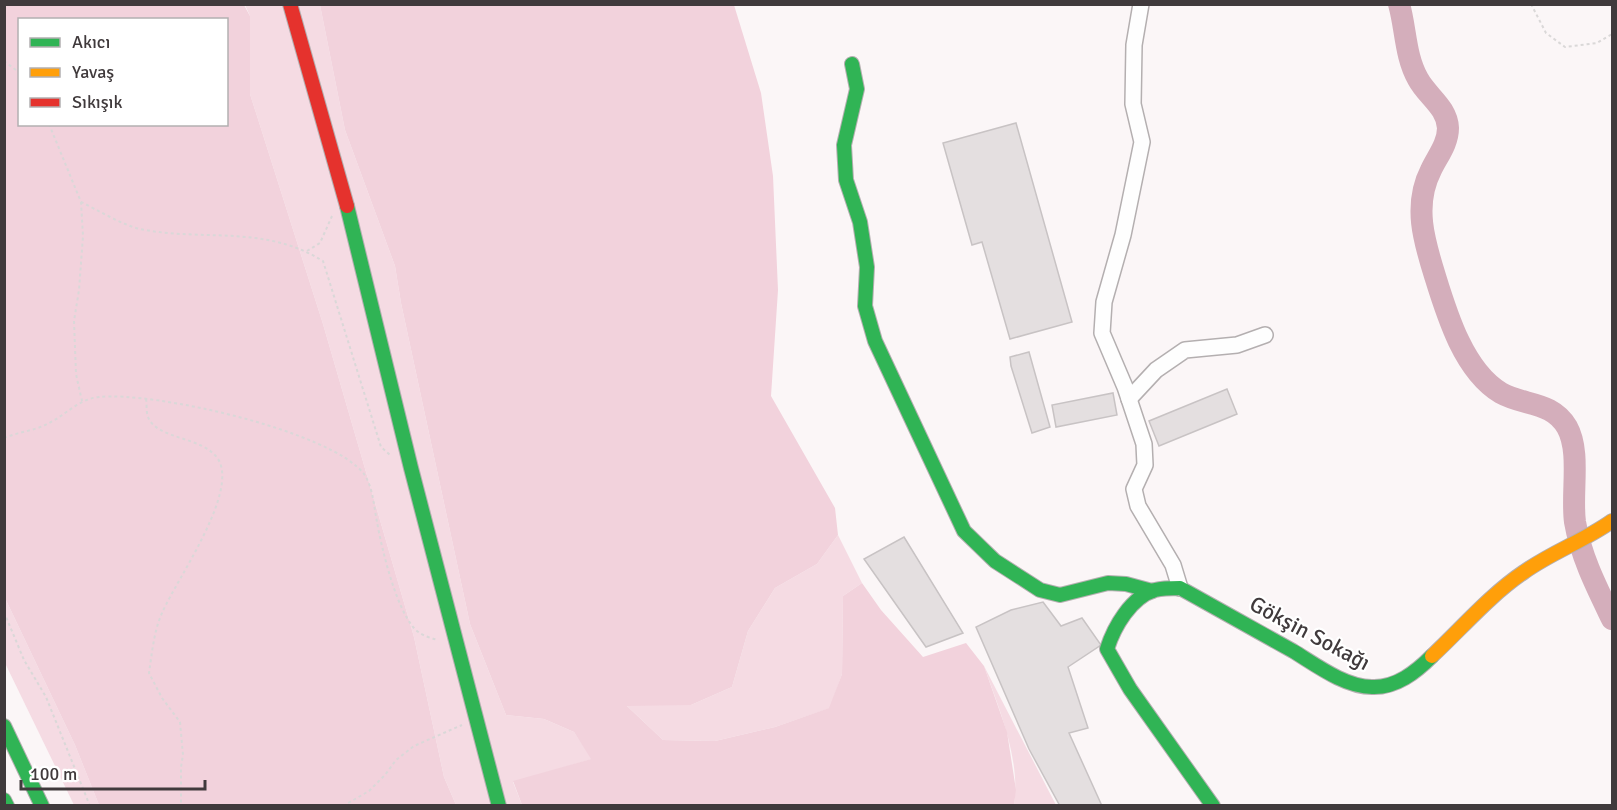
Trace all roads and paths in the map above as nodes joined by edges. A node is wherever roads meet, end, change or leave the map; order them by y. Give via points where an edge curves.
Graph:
1 (290, 4) edge
2 (1141, 4) edge
3 (1531, 4) edge
4 (1612, 34) edge
5 (4, 61) edge
6 (852, 64) dead end
7 (18, 72) edge
8 (50, 126) edge
9 (343, 190) junction
10 (81, 202) junction
11 (307, 251) junction
12 (1265, 335) dead end
13 (146, 399) junction
14 (1129, 399) junction
15 (81, 401) junction
16 (4, 438) edge
17 (398, 462) dead end
18 (1612, 521) edge
19 (1180, 588) junction
20 (1152, 591) junction
21 (4, 612) edge
22 (457, 643) junction
23 (477, 720) junction
24 (4, 726) edge
25 (4, 800) edge
26 (7, 806) edge
27 (42, 806) edge
28 (90, 806) edge
29 (181, 806) edge
30 (343, 806) edge
31 (500, 806) edge
32 (1213, 806) edge

1 - 9 main road
2 - 14 street via 1134,45 1133,104 1142,142 1123,235 1104,302 1102,333
3 - 4 path via 1546,33 1565,47 1597,43
5 - 7 path
6 - 20 main road via 857,89 844,145 846,180 860,222 867,267 865,306 875,341 964,531 995,561 1040,590 1059,595 1126,584
8 - 10 path
9 - 11 path via 320,243
9 - 22 main road
10 - 11 path via 137,228 249,236
10 - 15 path via 80,290 74,321
11 - 17 path via 323,261 381,447
12 - 14 street via 1237,345 1185,350 1155,369
13 - 15 path via 99,397
13 - 22 path via 218,411 281,429 354,465 365,475 372,493 381,545 401,608 414,629 428,638
13 - 29 path via 153,424 209,450 218,459 221,472 221,488 209,526 162,613 149,673 180,722
14 - 19 street via 1144,444 1145,465 1134,489 1138,506 1173,565
15 - 16 path via 48,424
18 - 19 main road, Gökşin Sokağı via 1597,533 1526,570 1422,667 1380,687 1360,687
19 - 20 main road
20 - 32 main road via 1120,620 1107,649 1130,690
21 - 28 path via 24,660 46,697
22 - 23 main road
23 - 30 path via 414,746 396,759 369,790
23 - 31 main road
24 - 27 main road
25 - 26 main road

